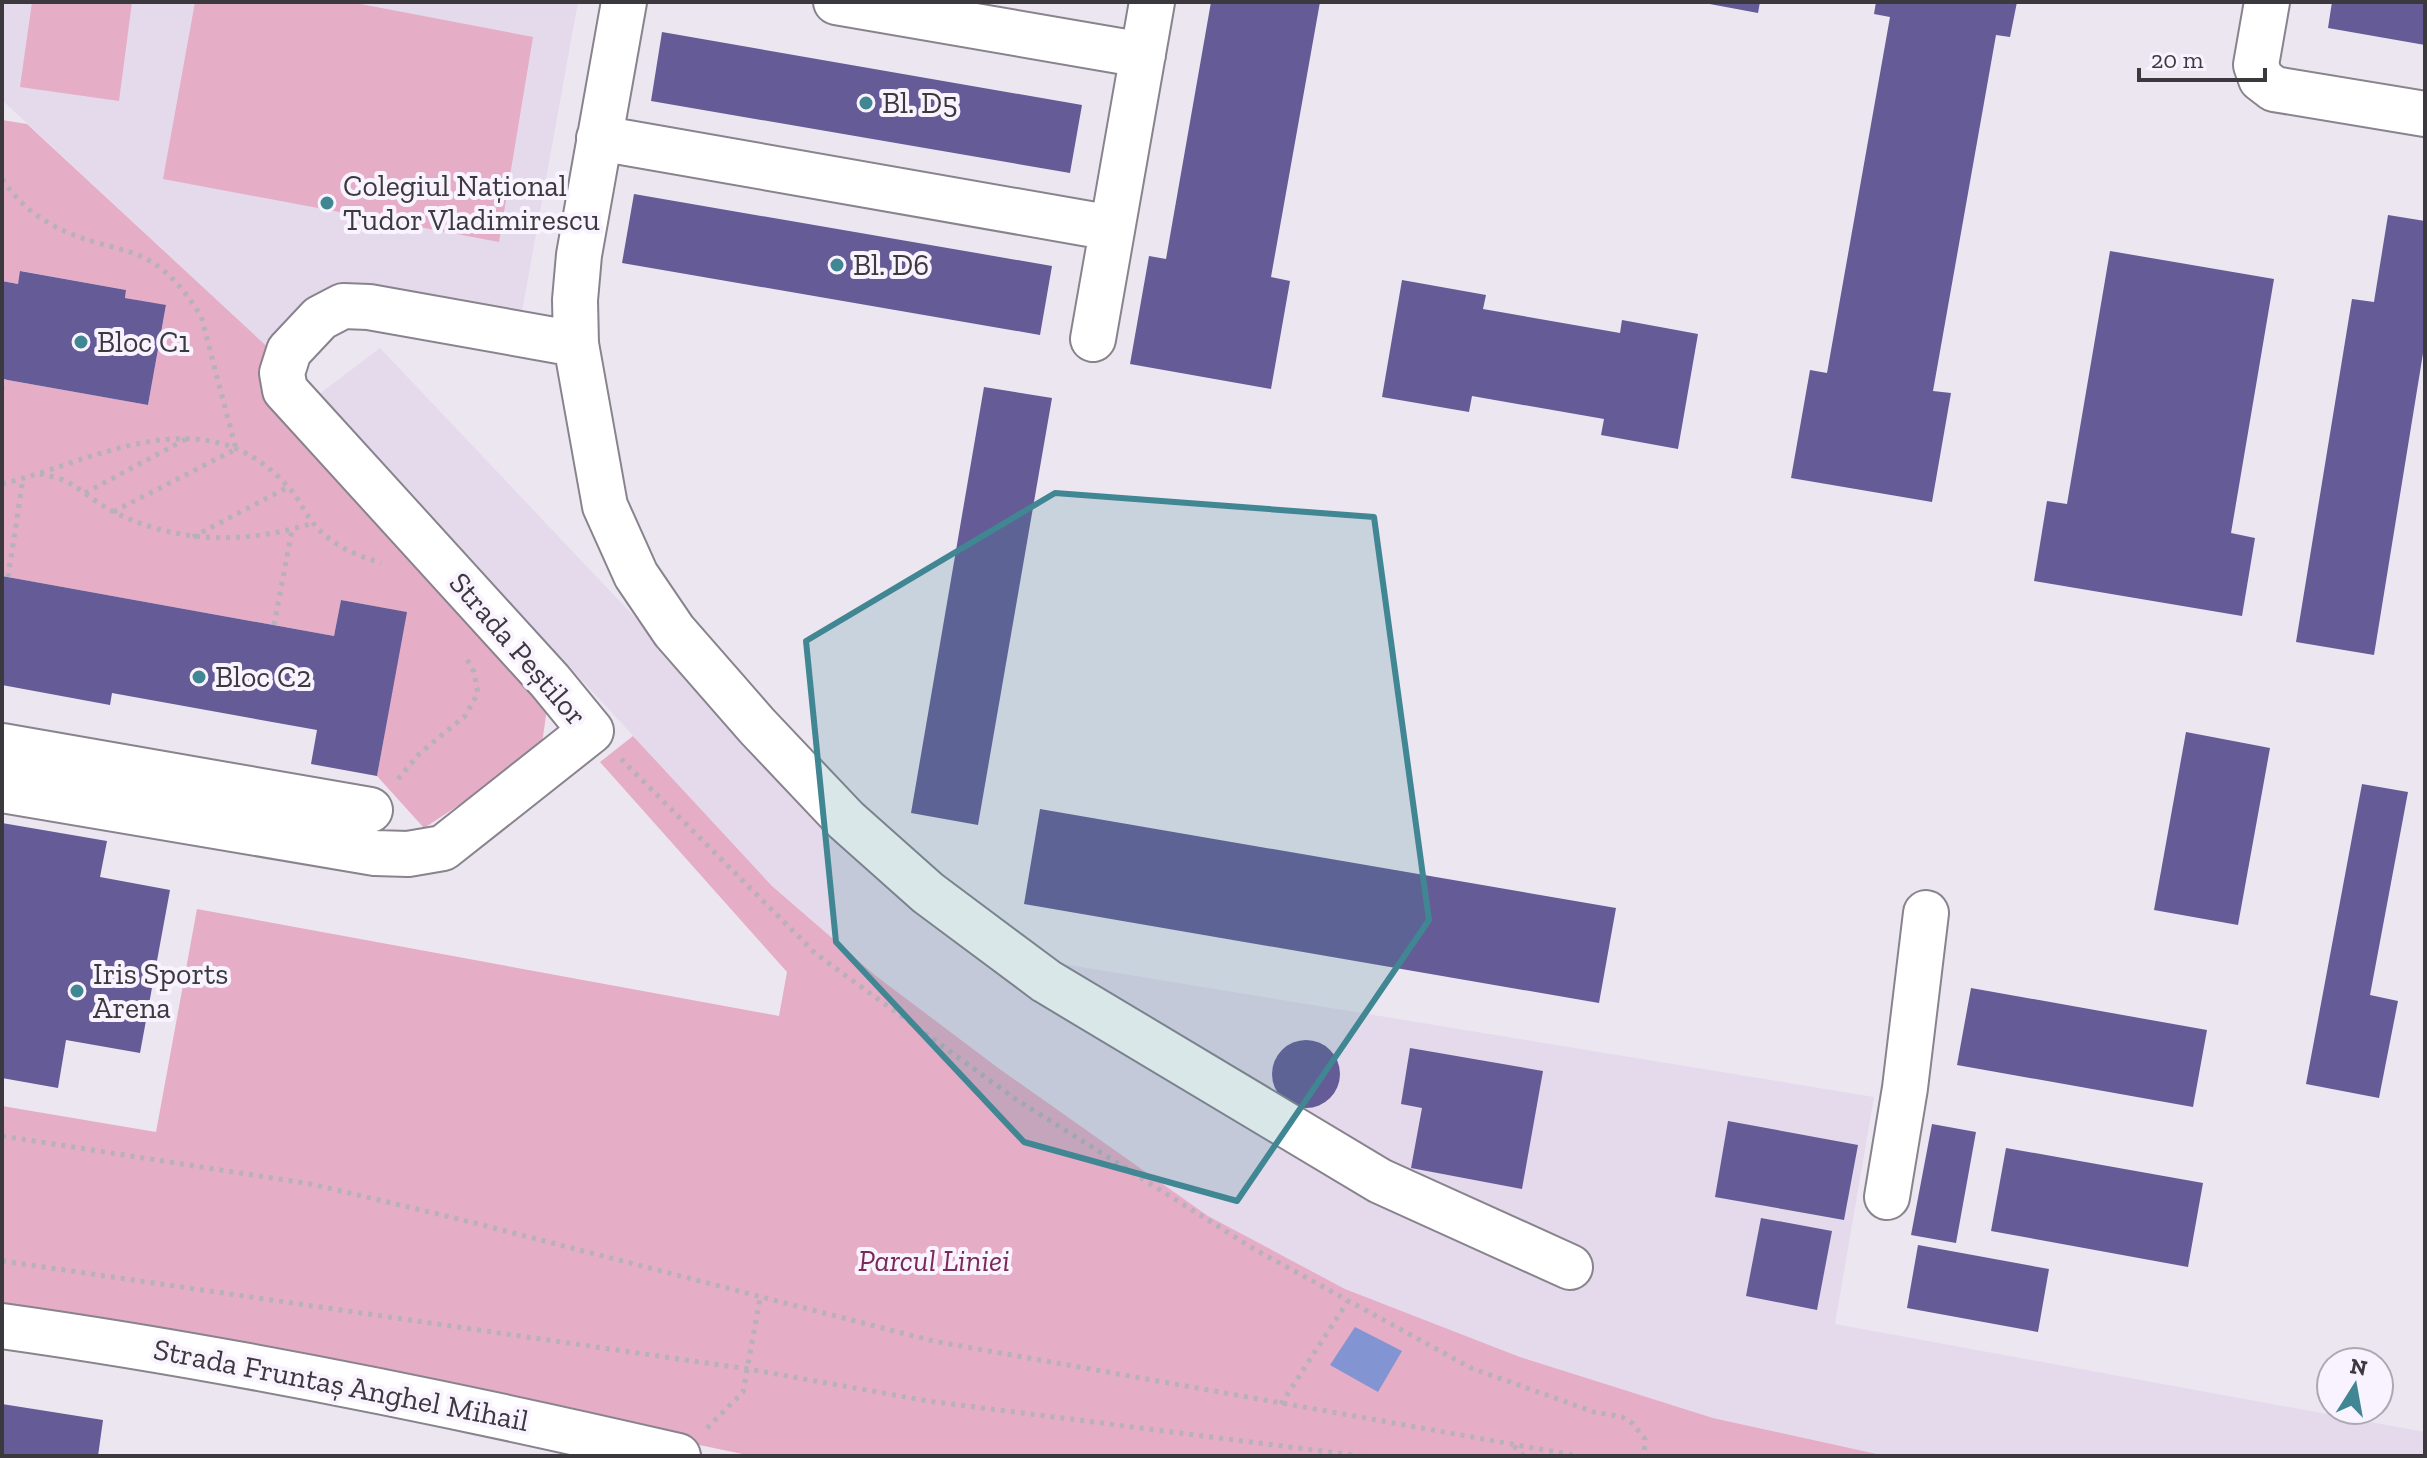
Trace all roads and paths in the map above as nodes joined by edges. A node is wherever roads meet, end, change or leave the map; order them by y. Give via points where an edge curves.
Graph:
1 (624, 2) edge
2 (836, 2) edge
3 (1152, 2) edge
4 (2267, 2) edge
5 (1143, 55) junction
6 (2425, 114) edge
7 (599, 138) junction
8 (2, 179) edge
9 (1112, 228) junction
10 (1093, 339) dead end
11 (576, 344) junction
12 (4, 379) dead end
13 (2, 390) edge
14 (189, 438) junction
15 (236, 449) junction
16 (39, 474) junction
17 (23, 479) junction
18 (2, 484) edge
19 (288, 487) junction
20 (84, 493) junction
21 (113, 512) junction
22 (313, 523) junction
23 (292, 530) junction
24 (192, 537) junction
25 (391, 566) dead end
26 (8, 577) dead end
27 (274, 625) dead end
28 (460, 649) dead end
29 (591, 731) junction
30 (2, 746) edge
31 (2, 790) edge
32 (370, 810) joint
33 (1926, 913) dead end
34 (2, 1136) edge
35 (1887, 1197) dead end
36 (2, 1261) edge
37 (1570, 1267) dead end
38 (760, 1298) junction
39 (1348, 1301) junction
40 (2, 1326) edge
41 (748, 1369) junction
42 (1281, 1404) junction
43 (1512, 1444) junction
44 (688, 1446) edge
45 (1361, 1456) edge
46 (1524, 1456) edge
47 (1579, 1456) edge
48 (1644, 1456) edge

1 - 7 street
2 - 5 street
3 - 5 street
4 - 6 street via 2256,65 2261,79 2274,89
5 - 9 street
7 - 9 street
7 - 11 street via 579,255
8 - 15 path via 31,213 154,263 188,296 201,316
9 - 10 street
11 - 29 street, Strada Peștilor via 343,306 320,318 289,351 282,373 285,390
11 - 37 street via 605,506 636,575 674,631 846,820 928,893 1046,981 1380,1181
12 - 13 path
14 - 15 path
14 - 16 path via 135,443
14 - 20 path
15 - 19 path
15 - 21 path
16 - 17 path
16 - 20 path via 67,481
17 - 18 path
17 - 26 path
19 - 22 path
19 - 24 path
20 - 21 path
21 - 24 path
22 - 23 path
22 - 25 path via 332,542
23 - 24 path via 227,539
23 - 27 path
28 - 32 path via 474,672 478,693 465,716 420,753
29 - 31 street, Strada Peștilor via 443,848 408,854 375,853
29 - 39 path via 816,954 1014,1098 1254,1249
30 - 32 street
33 - 35 street
34 - 38 path via 311,1184
36 - 41 path
38 - 41 path
38 - 42 path via 933,1341
39 - 42 path
39 - 48 path via 1495,1379 1622,1417 1645,1439
40 - 44 street, Strada Fruntaș Anghel Mihail via 147,1346
41 - 44 path via 740,1397
41 - 45 path via 928,1401
42 - 43 path
43 - 46 path
43 - 47 path

